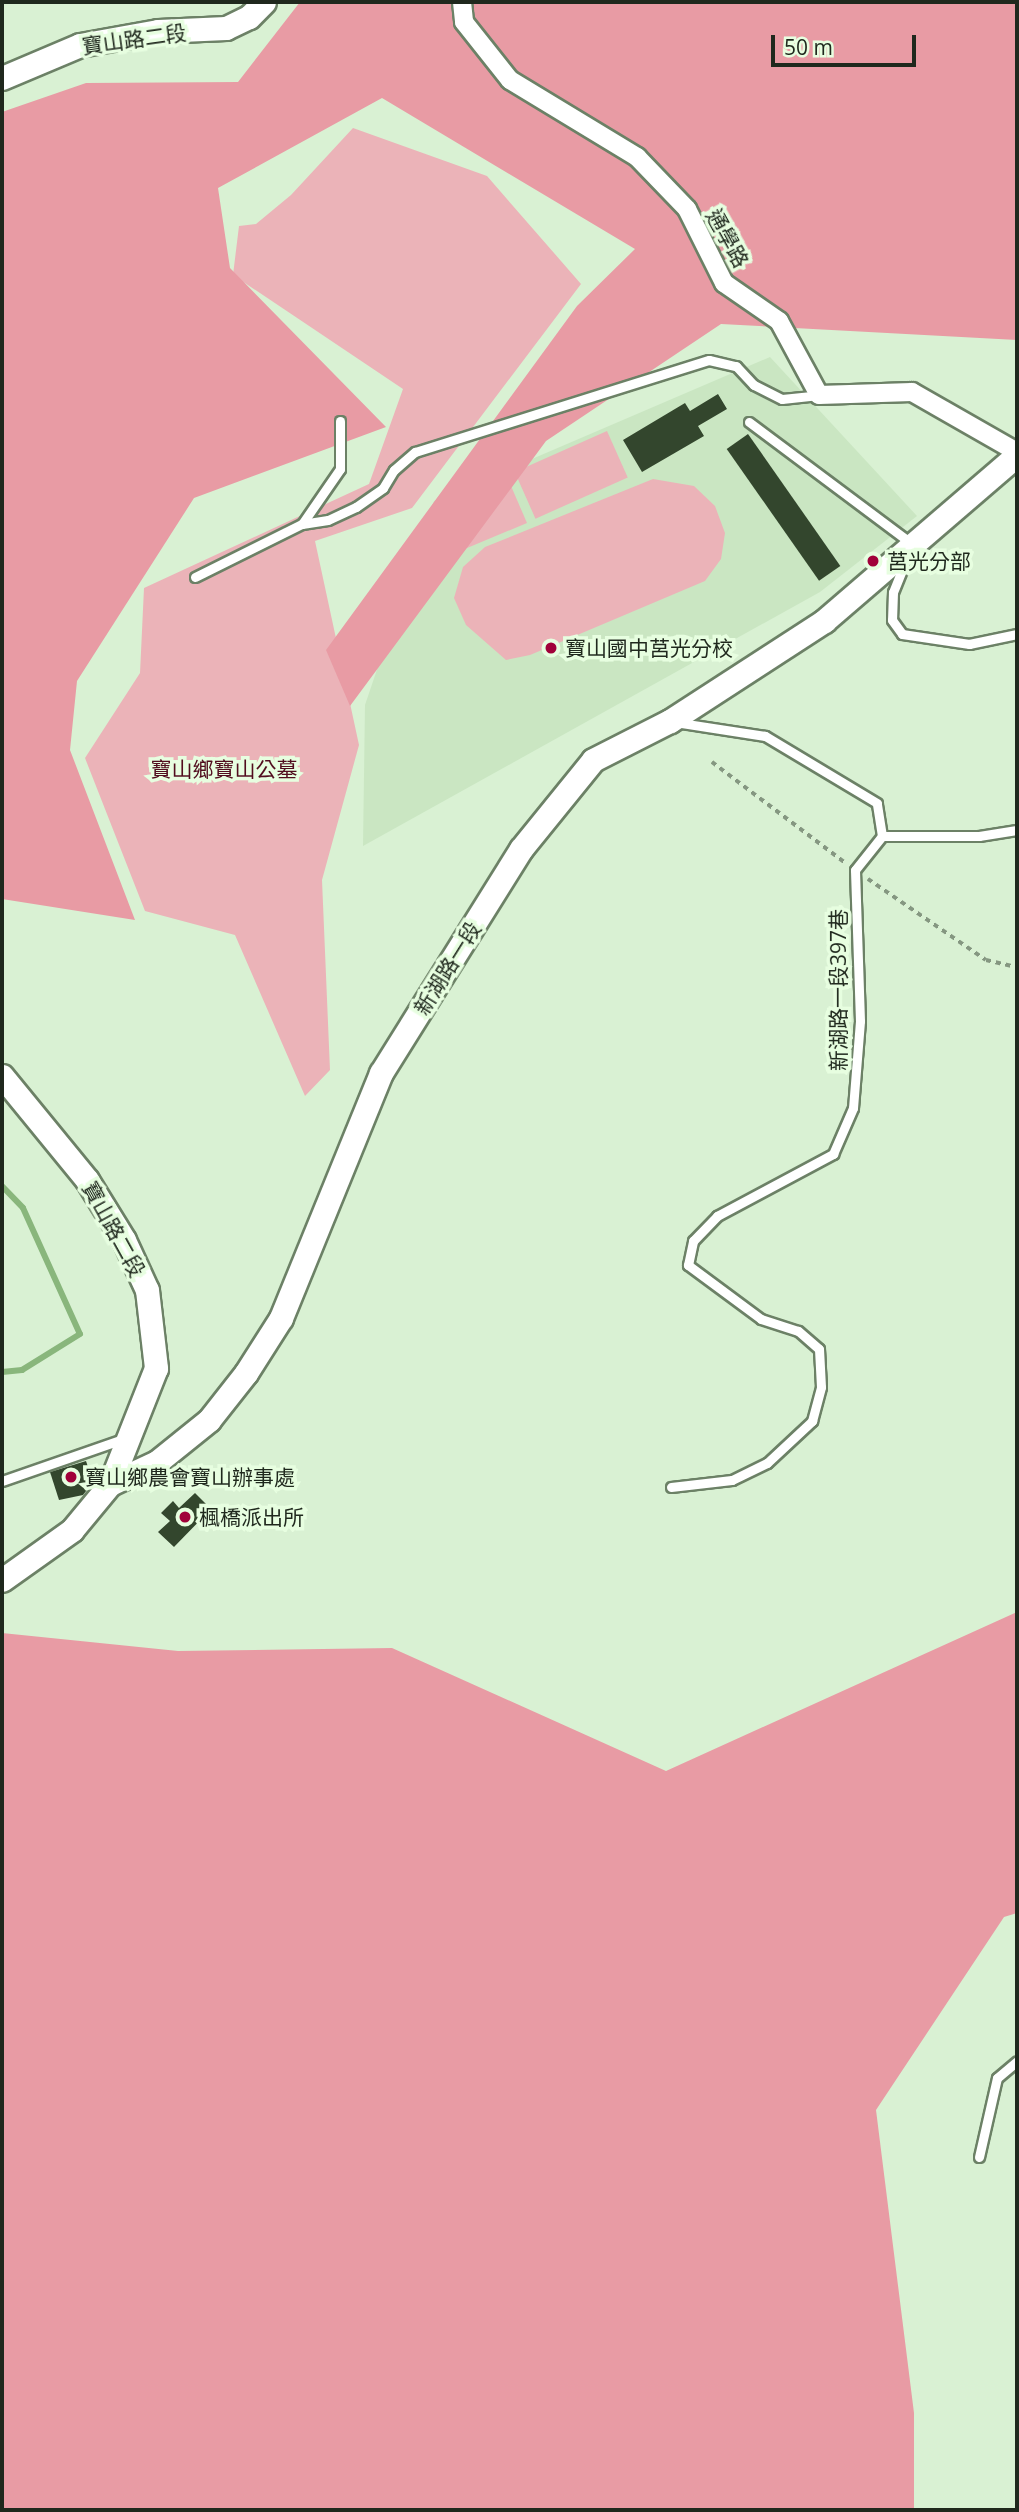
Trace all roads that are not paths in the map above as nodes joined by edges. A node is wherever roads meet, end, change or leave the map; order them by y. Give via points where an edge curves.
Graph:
1 (264, 2) edge
2 (462, 2) edge
3 (2, 78) edge
4 (819, 395) junction
5 (340, 421) dead end
6 (749, 422) dead end
7 (1017, 454) edge
8 (302, 524) junction
9 (913, 545) junction
10 (195, 577) dead end
11 (1017, 634) edge
12 (670, 721) junction
13 (1017, 830) edge
14 (882, 836) junction
15 (2, 1076) edge
16 (133, 1436) junction
17 (2, 1480) edge
18 (110, 1484) junction
19 (671, 1486) dead end
20 (2, 1580) edge
21 (1017, 2061) edge
22 (979, 2157) dead end

1 - 3 street, 寶山路二段 via 249,18 226,28 158,31 80,45
2 - 4 street, 通學路 via 464,22 510,80 637,157 687,209 724,283 779,321
4 - 7 street via 912,391
4 - 8 lane via 782,399 754,384 736,366 709,359 415,452 383,488 356,508 328,520
5 - 8 lane via 340,470
6 - 9 lane
7 - 9 street, 新湖路一段
8 - 10 lane
9 - 11 lane via 893,592 892,620 902,634 969,644
9 - 12 street, 新湖路一段 via 824,621
12 - 14 lane via 765,736 877,803
12 - 18 street, 新湖路一段 via 593,760 521,849 381,1073 281,1318 246,1373 209,1420 157,1462
13 - 14 lane via 979,836
14 - 19 lane, 新湖路一段397巷 via 855,870 860,1021 854,1095 833,1154 718,1216 693,1241 688,1265 761,1319 798,1331 819,1349 821,1387 812,1421 767,1462 732,1480
15 - 16 street, 寶山路二段 via 87,1180 148,1290 156,1368
16 - 17 lane
16 - 18 street, 寶山路二段
18 - 20 street, 新湖路一段 via 72,1530
21 - 22 lane via 997,2078

